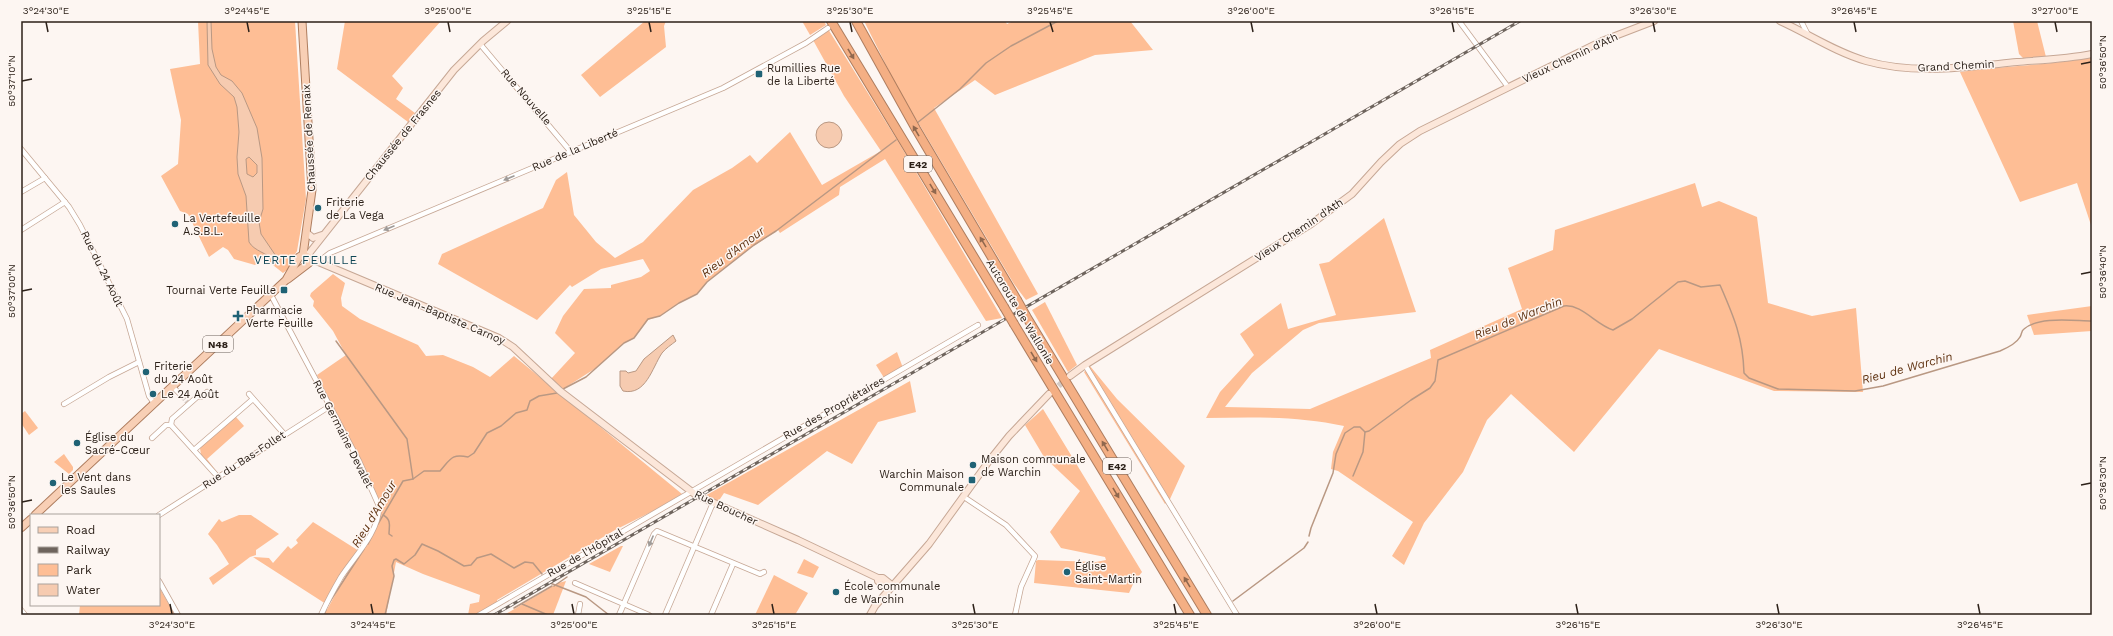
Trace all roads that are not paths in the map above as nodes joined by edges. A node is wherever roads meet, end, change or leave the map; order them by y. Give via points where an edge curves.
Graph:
1 (302, 21) edge
2 (507, 21) edge
3 (856, 21) edge
4 (1459, 21) edge
5 (1654, 21) edge
6 (1780, 21) edge
7 (1801, 21) edge
8 (829, 24) edge
9 (1809, 37) junction
10 (480, 44) junction
11 (2092, 54) edge
12 (1508, 87) junction
13 (22, 152) edge
14 (570, 152) junction
15 (45, 178) junction
16 (21, 192) edge
17 (65, 202) junction
18 (21, 230) edge
19 (307, 233) junction
20 (325, 233) junction
21 (307, 260) junction
22 (318, 262) junction
23 (286, 280) junction
24 (271, 294) junction
25 (978, 325) dead end
26 (139, 362) junction
27 (1085, 365) junction
28 (1070, 376) tunnel mouth
29 (172, 386) junction
30 (207, 392) dead end
31 (249, 394) dead end
32 (1049, 394) tunnel mouth
33 (182, 396) tunnel mouth
34 (253, 399) junction
35 (569, 399) joint
36 (154, 403) junction
37 (64, 404) dead end
38 (330, 406) junction
39 (171, 425) junction
40 (285, 435) junction
41 (152, 438) dead end
42 (194, 450) junction
43 (218, 477) junction
44 (691, 492) junction
45 (964, 497) junction
46 (713, 504) junction
47 (36, 514) edge
48 (160, 514) edge
49 (30, 520) edge
50 (21, 528) edge
51 (695, 546) junction
52 (734, 564) junction
53 (764, 572) dead end
54 (160, 583) edge
55 (575, 583) dead end
56 (890, 588) junction
57 (580, 604) dead end
58 (623, 604) junction
59 (21, 610) edge
60 (25, 615) edge
61 (178, 615) edge
62 (321, 615) edge
63 (478, 615) edge
64 (578, 615) edge
65 (619, 615) edge
66 (649, 615) edge
67 (665, 615) edge
68 (711, 615) edge
69 (870, 615) edge
70 (1015, 615) edge
71 (1190, 615) edge
72 (1207, 615) edge
73 (1237, 615) edge

1 - 19 main road, Chaussée de Renaix / N48 via 312,187
2 - 10 street, Chaussée de Frasnes
72 -> 3 highway, Autoroute de Wallonie / E42, bridge via 1026,316
4 - 12 street
5 - 12 street, Vieux Chemin d'Ath via 1602,41
6 - 9 street, Grand Chemin
7 - 9 street
8 - 14 street, Rue de la Liberté via 806,43 727,86
8 -> 71 highway, Autoroute de Wallonie / E42, bridge
9 - 11 street, Grand Chemin via 1865,60 1885,65 1930,69
10 - 14 street, Rue Nouvelle
10 - 20 street, Chaussée de Frasnes via 454,70
12 - 27 street, Vieux Chemin d'Ath via 1420,131 1400,144 1352,194 1311,224
13 - 15 street, Rue du 24 Août
14 -> 22 street, Rue de la Liberté via 330,253
15 - 16 street
15 - 17 street, Rue du 24 Août
17 - 18 street
17 - 26 street, Rue du 24 Août via 80,225 127,319
19 - 20 street via 316,238
19 - 21 main road, Chaussée de Renaix / N48
20 - 21 street, Chaussée de Frasnes
21 - 22 street, Rue Jean-Baptiste Carnoy
21 - 23 main road, N48 via 302,270
21 - 23 main road, N48 via 299,257
22 - 35 street, Rue Jean-Baptiste Carnoy via 500,338
23 - 24 main road, N48
24 - 29 main road, N48
24 - 38 street, Rue Germaine Devalet
25 - 44 street, Rue des Propriétaires
26 - 36 street, Rue du 24 Août via 148,396
26 - 37 street
27 - 28 street, Vieux Chemin d'Ath
27 - 73 street
29 - 33 street
29 - 36 main road, N48
30 - 39 street via 188,403 172,420
31 - 34 street
32 - 45 street via 1009,436
34 - 40 street
34 - 42 street
35 - 44 street, Rue Boucher
36 - 47 main road, N48
38 - 40 street, Rue du Bas-Follet
38 - 62 street, Rue Germaine Devalet via 372,488 379,513 371,533 341,578
39 - 41 street via 166,425
39 - 42 street
40 - 43 street, Rue du Bas-Follet
42 - 43 street
43 - 48 street, Rue du Bas-Follet
44 - 46 street, Rue Boucher
44 - 63 street, Rue de l'Hôpital
45 - 56 street via 929,544
45 - 70 street via 1006,525 1035,556 1021,587
46 - 51 street
46 - 56 street, Rue Boucher via 883,578
49 - 50 main road
51 - 52 street
51 -> 58 street via 660,531 655,532
51 - 67 street
52 - 53 street via 760,574
52 - 68 street
54 - 61 street
55 - 58 street
56 - 69 street
57 - 64 street
58 - 65 street
58 - 66 street
59 - 60 street

